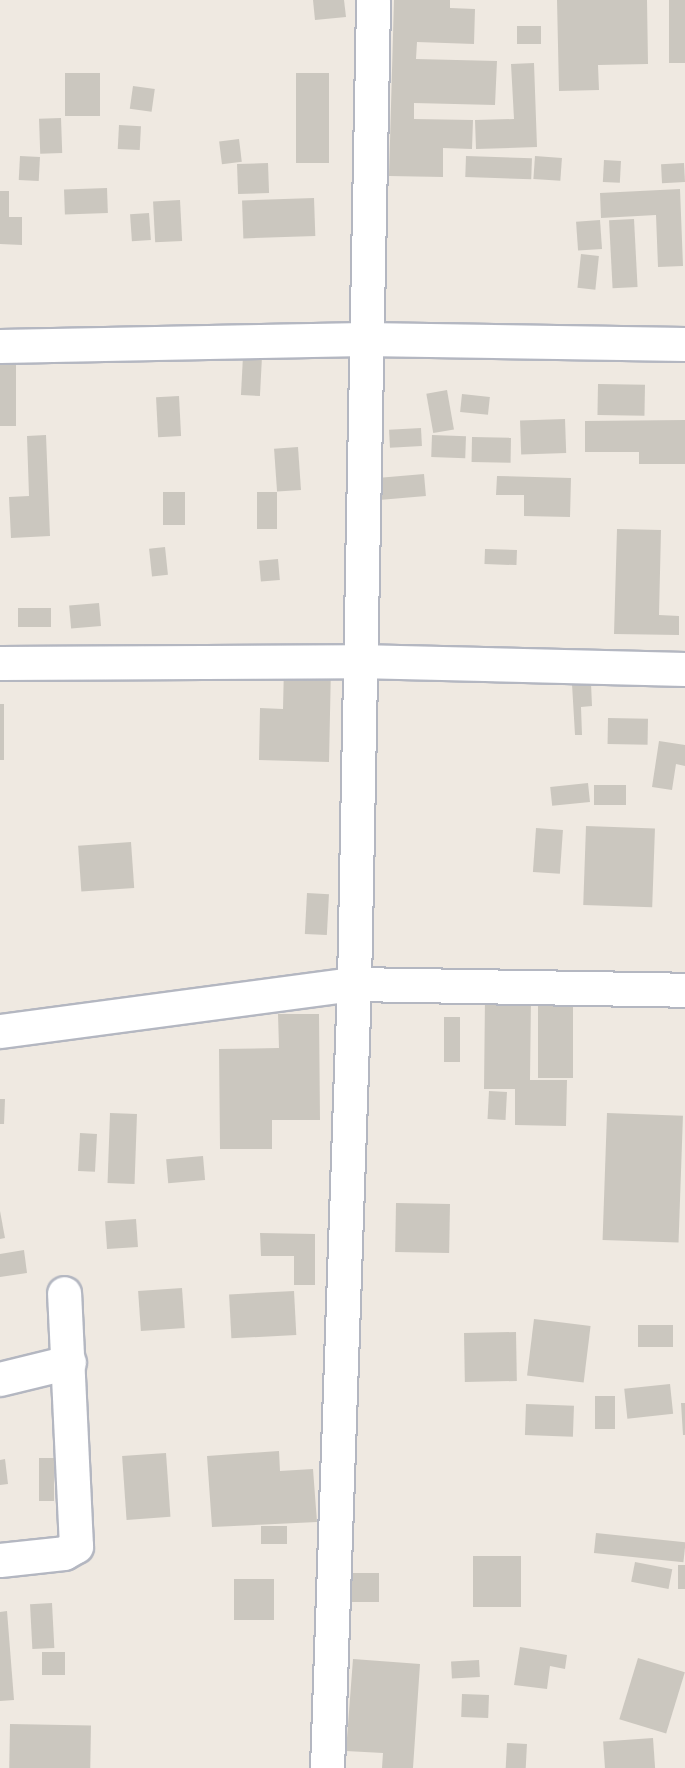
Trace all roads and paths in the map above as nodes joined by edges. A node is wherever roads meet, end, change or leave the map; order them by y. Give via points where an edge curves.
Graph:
1 (373, 0) edge
2 (364, 339) junction
3 (685, 344) edge
4 (0, 346) edge
5 (357, 661) junction
6 (0, 663) edge
7 (685, 669) edge
8 (354, 984) junction
9 (685, 990) edge
10 (0, 1030) edge
11 (64, 1293) dead end
12 (69, 1362) junction
13 (0, 1379) edge
14 (0, 1560) edge
15 (327, 1768) edge

1 - 2 street
2 - 3 street
2 - 4 street
2 - 5 street
5 - 6 street
5 - 7 street
5 - 8 street
8 - 9 street
8 - 10 street
8 - 15 street
11 - 12 street
12 - 13 street
12 - 14 street via 76,1546 64,1553

